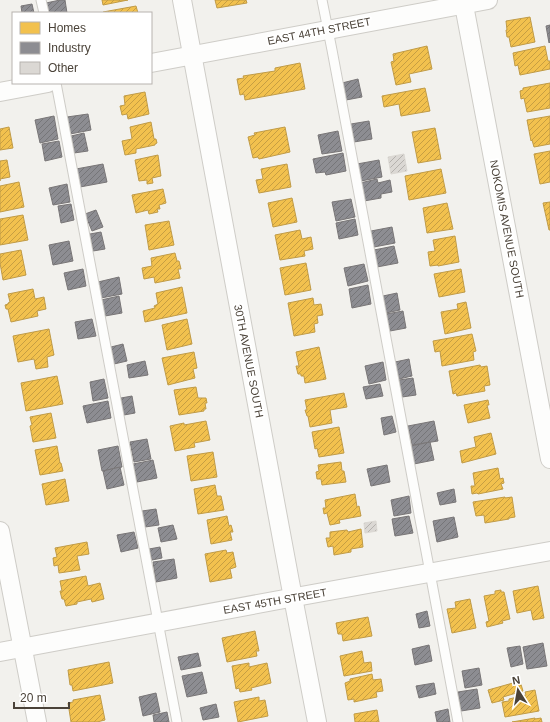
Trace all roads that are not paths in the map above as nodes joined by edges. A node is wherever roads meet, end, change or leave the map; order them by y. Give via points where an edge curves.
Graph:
1 (41, 0) edge
2 (182, 0) edge
3 (322, 0) edge
4 (488, 0) edge
5 (463, 2) edge
6 (44, 12) edge
7 (328, 30) junction
8 (192, 55) junction
9 (152, 63) edge
10 (43, 84) edge
11 (56, 84) edge
12 (0, 92) edge
13 (550, 459) edge
14 (0, 531) edge
15 (550, 551) edge
16 (430, 572) junction
17 (293, 597) junction
18 (158, 622) junction
19 (22, 648) junction
20 (0, 652) edge
21 (36, 722) edge
22 (177, 722) edge
23 (318, 722) edge
24 (458, 722) edge

1 - 6 lane
2 - 8 street, 30TH AVENUE SOUTH
3 - 7 lane
4 - 5 street, EAST 44TH STREET
5 - 7 street, EAST 44TH STREET
5 - 13 street, NOKOMIS AVENUE SOUTH
7 - 8 street, EAST 44TH STREET
7 - 16 lane
8 - 9 street, EAST 44TH STREET
8 - 17 street, 30TH AVENUE SOUTH
10 - 12 street
11 - 18 lane
14 - 19 street
15 - 16 street, EAST 45TH STREET
16 - 17 street, EAST 45TH STREET
16 - 24 lane
17 - 18 street, EAST 45TH STREET
17 - 23 street, 30TH AVENUE SOUTH
18 - 19 street, EAST 45TH STREET
18 - 22 lane
19 - 20 street, EAST 45TH STREET
19 - 21 street

